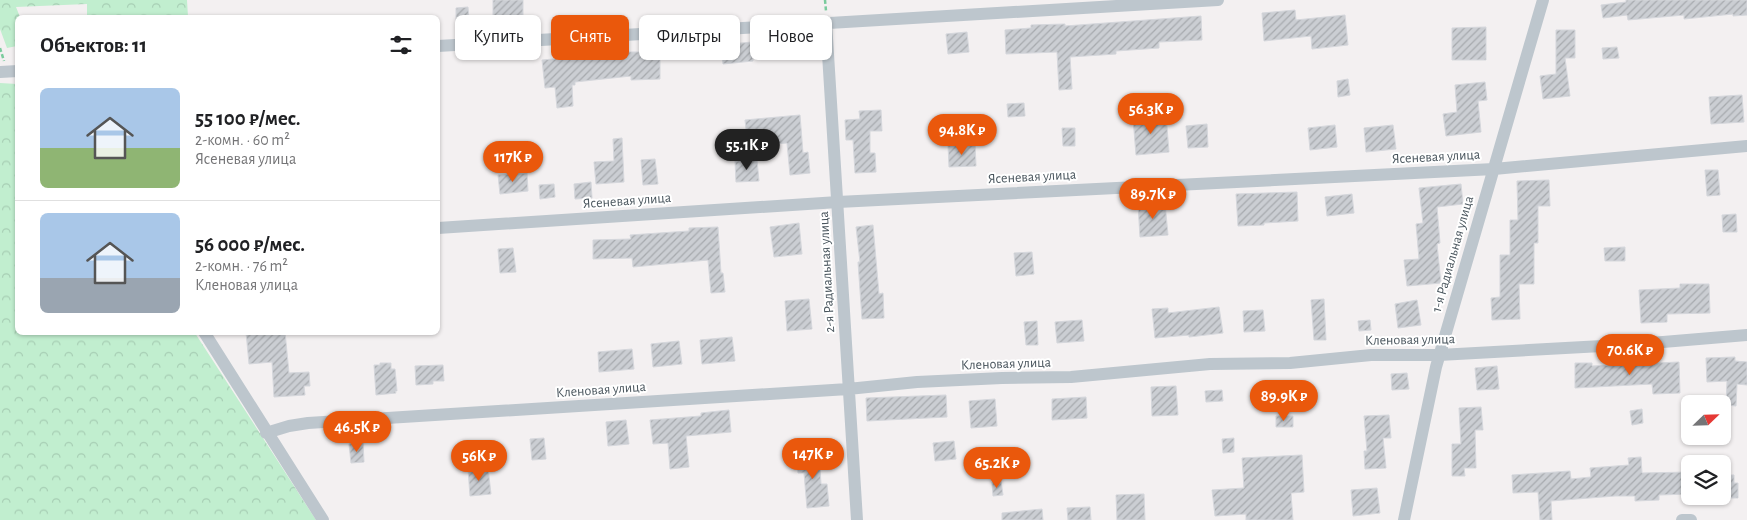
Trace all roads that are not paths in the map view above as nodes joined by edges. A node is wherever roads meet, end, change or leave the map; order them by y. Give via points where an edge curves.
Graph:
1 (1218, 0) edge
2 (1543, 0) edge
3 (832, 22) edge
4 (750, 27) edge
5 (440, 46) edge
6 (829, 60) edge
7 (15, 71) edge
8 (0, 72) edge
9 (1747, 146) edge
10 (1494, 169) junction
11 (838, 202) junction
12 (440, 228) edge
13 (206, 335) edge
14 (1747, 335) edge
15 (1439, 355) junction
16 (848, 389) junction
17 (266, 433) junction
18 (323, 520) edge
19 (856, 520) edge
20 (1404, 520) edge
21 (1682, 520) edge
22 (1691, 520) edge

1 - 3 street
2 - 10 street, 1-я Радиальная улица
4 - 5 street
6 - 11 street, 2-я Радиальная улица
7 - 8 street
9 - 10 street, Ясеневая улица
10 - 11 street, Ясеневая улица
10 - 15 street, 1-я Радиальная улица
11 - 12 street, Ясеневая улица
11 - 16 street, 2-я Радиальная улица
13 - 17 street
14 - 15 street, Кленовая улица
15 - 16 street, Кленовая улица via 1371,355 1290,363 1210,364
15 - 20 street, 1-я Радиальная улица
16 - 17 street, Кленовая улица via 308,424
16 - 19 street, 2-я Радиальная улица
17 - 18 street
21 - 22 street

